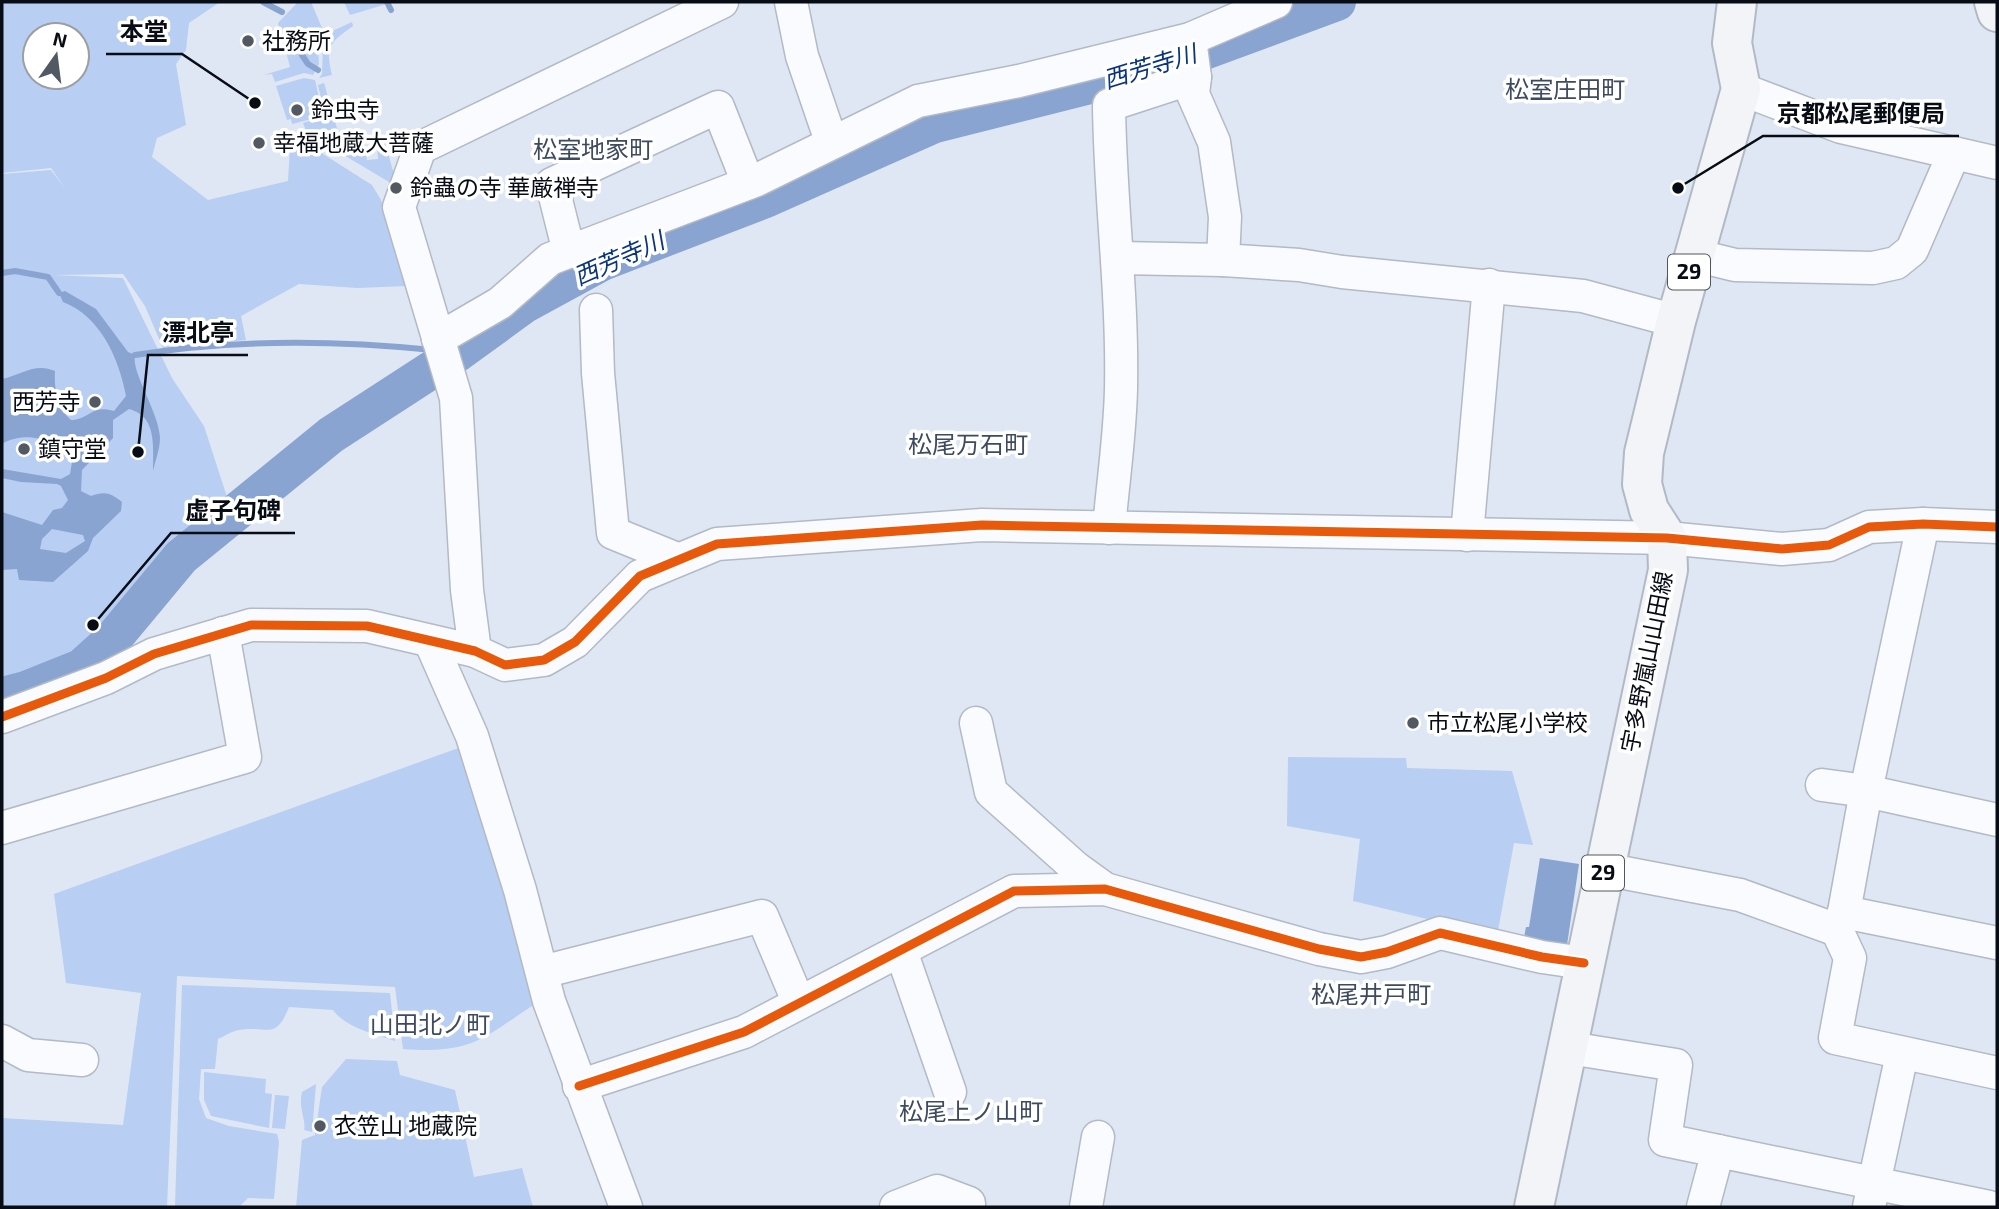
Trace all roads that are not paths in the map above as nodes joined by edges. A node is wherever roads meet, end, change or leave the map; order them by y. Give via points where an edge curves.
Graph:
1 (722, 2) edge
2 (791, 2) edge
3 (1276, 2) edge
4 (1737, 2) edge
5 (1994, 2) edge
6 (1997, 12) edge
7 (1190, 39) junction
8 (1195, 78) junction
9 (1741, 89) junction
10 (831, 141) junction
11 (1954, 153) junction
12 (1997, 163) edge
13 (748, 183) junction
14 (569, 252) junction
15 (1694, 255) junction
16 (1119, 258) junction
17 (1223, 260) junction
18 (1489, 285) junction
19 (596, 310) dead end
20 (1676, 321) junction
21 (438, 339) junction
22 (1923, 524) junction
23 (1997, 527) edge
24 (1109, 528) junction
25 (1467, 535) junction
26 (1667, 538) junction
27 (677, 559) junction
28 (223, 633) junction
29 (430, 641) junction
30 (475, 651) junction
31 (2, 717) edge
32 (976, 723) dead end
33 (1822, 785) dead end
34 (1866, 791) junction
35 (1997, 820) edge
36 (2, 828) edge
37 (1604, 869) junction
38 (1105, 889) junction
39 (1840, 921) junction
40 (1997, 943) edge
41 (901, 951) junction
42 (1584, 963) junction
43 (542, 972) junction
44 (798, 1001) junction
45 (2, 1041) edge
46 (1569, 1048) junction
47 (1902, 1054) junction
48 (82, 1060) dead end
49 (1997, 1073) edge
50 (579, 1086) junction
51 (950, 1093) dead end
52 (1098, 1137) dead end
53 (1718, 1151) junction
54 (1872, 1195) edge
55 (626, 1207) edge
56 (896, 1207) edge
57 (969, 1207) edge
58 (1086, 1207) edge
59 (1534, 1207) edge
60 (1703, 1207) edge
61 (1989, 1207) edge

1 - 21 street via 420,148 399,207
2 - 10 street via 802,56
3 - 7 street
4 - 9 main road, 宇多野嵐山山田線 / 29 via 1732,43
5 - 6 main road
7 - 8 street
7 - 10 street via 918,101
8 - 16 street via 1109,105
8 - 17 street via 1193,94 1214,142 1225,217
9 - 11 street via 1841,127
9 - 15 main road, 宇多野嵐山山田線 / 29
10 - 13 street
11 - 12 street
11 - 15 street via 1912,250 1896,264 1873,268 1735,265
13 - 14 street
13 - 14 street via 718,107 552,184
14 - 21 street via 550,259 500,303
15 - 20 main road, 宇多野嵐山山田線 / 29
16 - 17 street
16 - 24 street via 1121,391
17 - 18 street
18 - 20 street via 1583,296
18 - 25 street
19 - 27 street via 613,533
20 - 26 main road, 宇多野嵐山山田線 / 29 via 1644,453 1642,484 1649,510
21 - 30 street via 456,398
22 - 23 street
22 - 26 street via 1869,527 1829,545 1782,549
22 - 34 street
24 - 25 street
24 - 27 street via 982,526 781,539 717,544
25 - 26 street
26 - 37 main road, 宇多野嵐山山田線 / 29 via 1668,570
27 - 30 street via 640,576 575,642 544,660 505,664
28 - 29 street via 251,625 301,623 367,626
28 - 31 street via 154,654 106,678
28 - 36 street via 245,757
29 - 30 street
29 - 43 street via 472,736
32 - 38 street via 991,792
33 - 34 street
34 - 35 street
34 - 39 street
37 - 39 street via 1740,894
37 - 42 main road, 宇多野嵐山山田線 / 29
38 - 41 street via 1014,891
38 - 42 street via 1361,957 1440,933
39 - 40 street
39 - 47 street via 1850,958 1835,1038
41 - 44 street
41 - 51 street
42 - 46 main road, 宇多野嵐山山田線 / 29
43 - 44 street via 762,916
43 - 50 street
44 - 50 street via 744,1032
45 - 48 street via 28,1055
46 - 53 street via 1676,1065 1665,1140
46 - 59 main road, 宇多野嵐山山田線 / 29
47 - 49 street
47 - 54 street
50 - 55 street
52 - 58 street
53 - 54 street
53 - 60 street
54 - 61 street
56 - 57 street via 937,1191 969,1203

